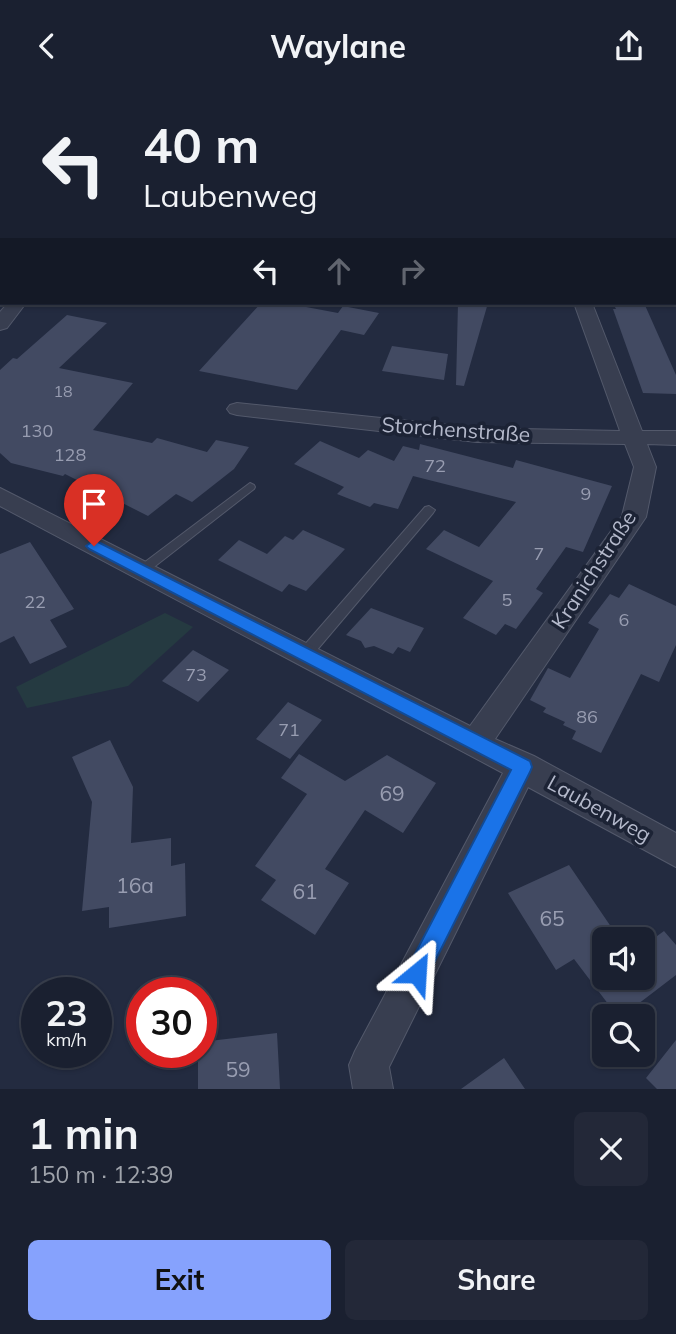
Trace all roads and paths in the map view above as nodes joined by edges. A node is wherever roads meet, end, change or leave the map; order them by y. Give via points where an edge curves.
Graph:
1 (15, 305) edge
2 (584, 305) edge
3 (0, 324) edge
4 (237, 409) dead end
5 (634, 437) junction
6 (676, 438) edge
7 (250, 487) dead end
8 (0, 496) edge
9 (429, 510) dead end
10 (141, 571) junction
11 (306, 653) junction
12 (476, 742) junction
13 (523, 767) junction
14 (676, 851) edge
15 (373, 1089) edge

1 - 3 street
2 - 5 street, Kranichstraße
4 - 5 street, Storchenstraße via 477,435
5 - 6 street, Storchenstraße
5 - 12 street, Kranichstraße via 645,467 634,517
7 - 10 lane
8 - 10 street, Laubenweg
9 - 11 lane
10 - 11 street, Laubenweg
11 - 12 street, Laubenweg
12 - 13 street, Laubenweg
13 - 14 street, Laubenweg
13 - 15 street via 369,1065

